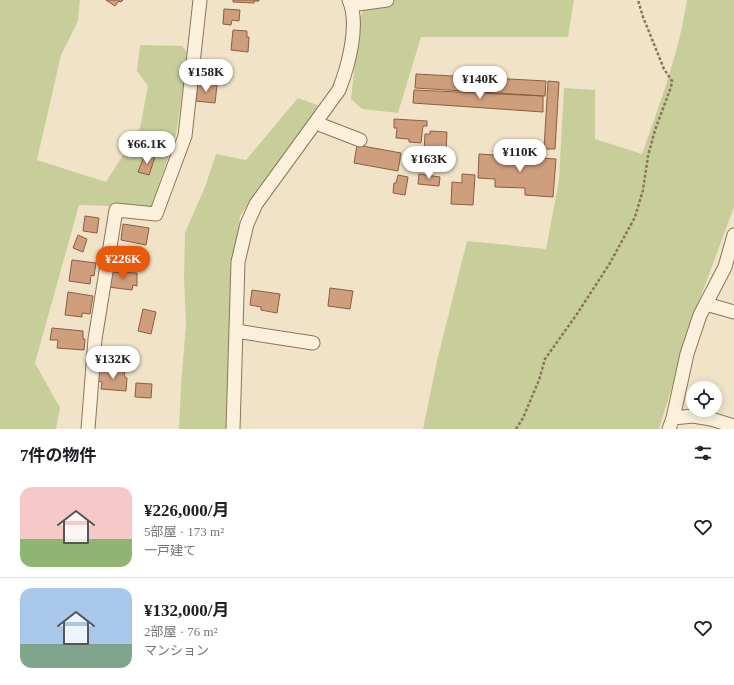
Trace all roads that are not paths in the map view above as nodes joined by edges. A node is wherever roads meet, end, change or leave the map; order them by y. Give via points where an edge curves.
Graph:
1 (200, 0) edge
2 (387, 0) edge
3 (350, 3) edge
4 (316, 123) junction
5 (360, 140) dead end
6 (734, 235) edge
7 (730, 264) edge
8 (706, 304) junction
9 (734, 312) edge
10 (236, 330) junction
11 (313, 343) dead end
12 (671, 424) edge
13 (734, 426) edge
14 (88, 429) edge
15 (233, 429) edge

1 - 14 street via 185,136 156,214 116,210 95,339
2 - 3 street
3 - 4 street via 353,26 347,71 339,90
4 - 5 street
4 - 10 street via 263,193 247,224 238,262
6 - 7 street
7 - 8 street
8 - 9 street
8 - 12 street via 687,354
10 - 11 street
10 - 15 street
12 - 13 street via 693,416

